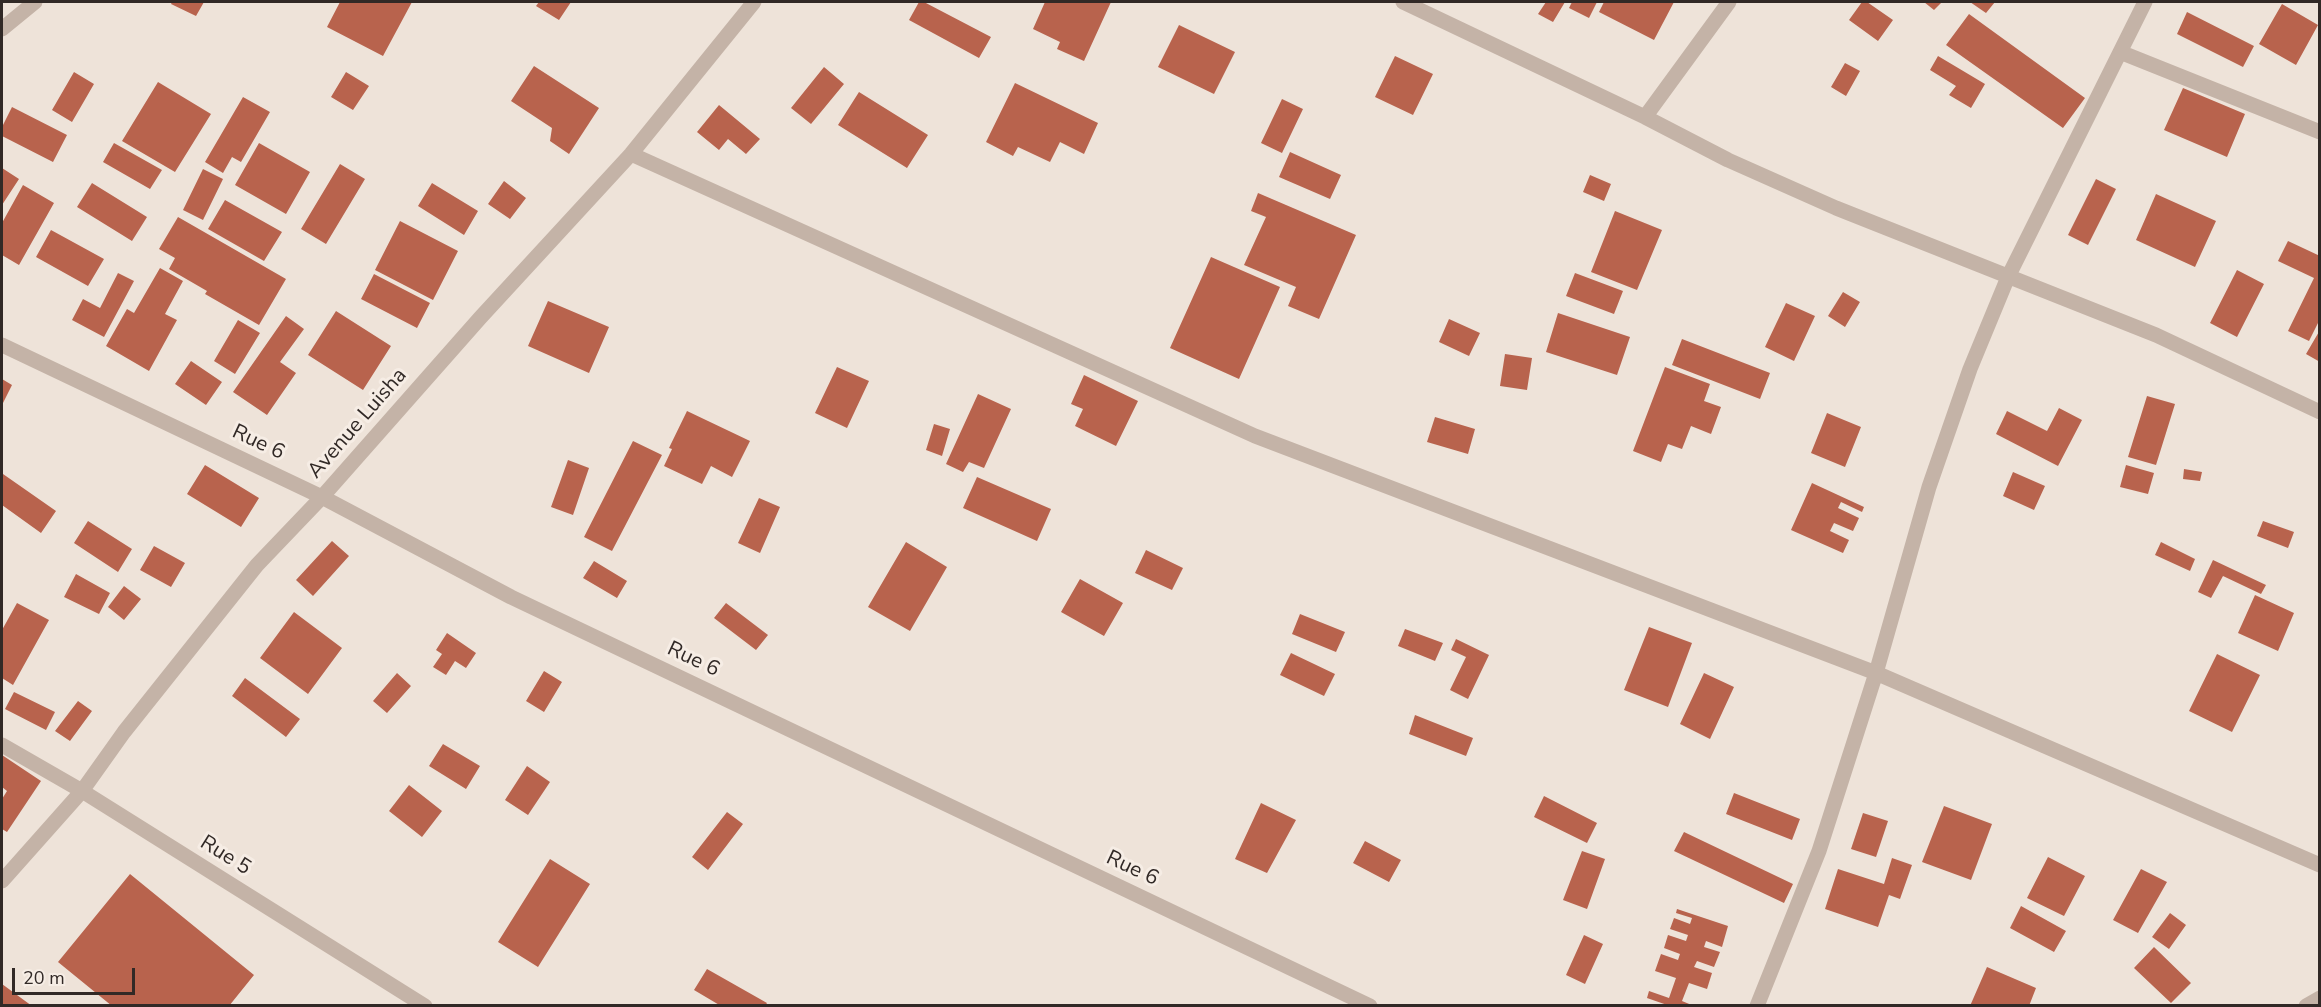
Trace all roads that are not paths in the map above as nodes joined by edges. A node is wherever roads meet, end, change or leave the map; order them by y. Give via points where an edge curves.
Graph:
1 (35, 2) edge
2 (754, 2) edge
3 (1403, 2) edge
4 (1729, 2) edge
5 (2145, 2) edge
6 (2, 29) edge
7 (2120, 52) junction
8 (1645, 117) junction
9 (2319, 132) edge
10 (631, 154) junction
11 (2008, 277) junction
12 (2, 345) edge
13 (2319, 412) edge
14 (322, 497) junction
15 (1876, 673) junction
16 (2, 744) edge
17 (82, 792) junction
18 (2319, 865) edge
19 (2, 881) edge
20 (2319, 998) edge
21 (425, 1005) edge
22 (1370, 1005) edge
23 (1757, 1005) edge
24 (2306, 1005) edge

1 - 6 street
2 - 10 street, Avenue Luisha
3 - 8 street
4 - 8 street
5 - 7 street
7 - 9 street
7 - 11 street
8 - 11 street via 1728,160 1825,203
10 - 14 street, Avenue Luisha
10 - 15 street via 1255,436
11 - 13 street via 2156,335
11 - 15 street via 1970,369 1929,487
12 - 14 street, Rue 6
14 - 17 street, Avenue Luisha via 258,565 124,732
14 - 22 street, Rue 6 via 511,597
15 - 18 street
15 - 23 street via 1819,851
16 - 17 street, Rue 5
17 - 19 street, Avenue Luisha
17 - 21 street, Rue 5
20 - 24 street

